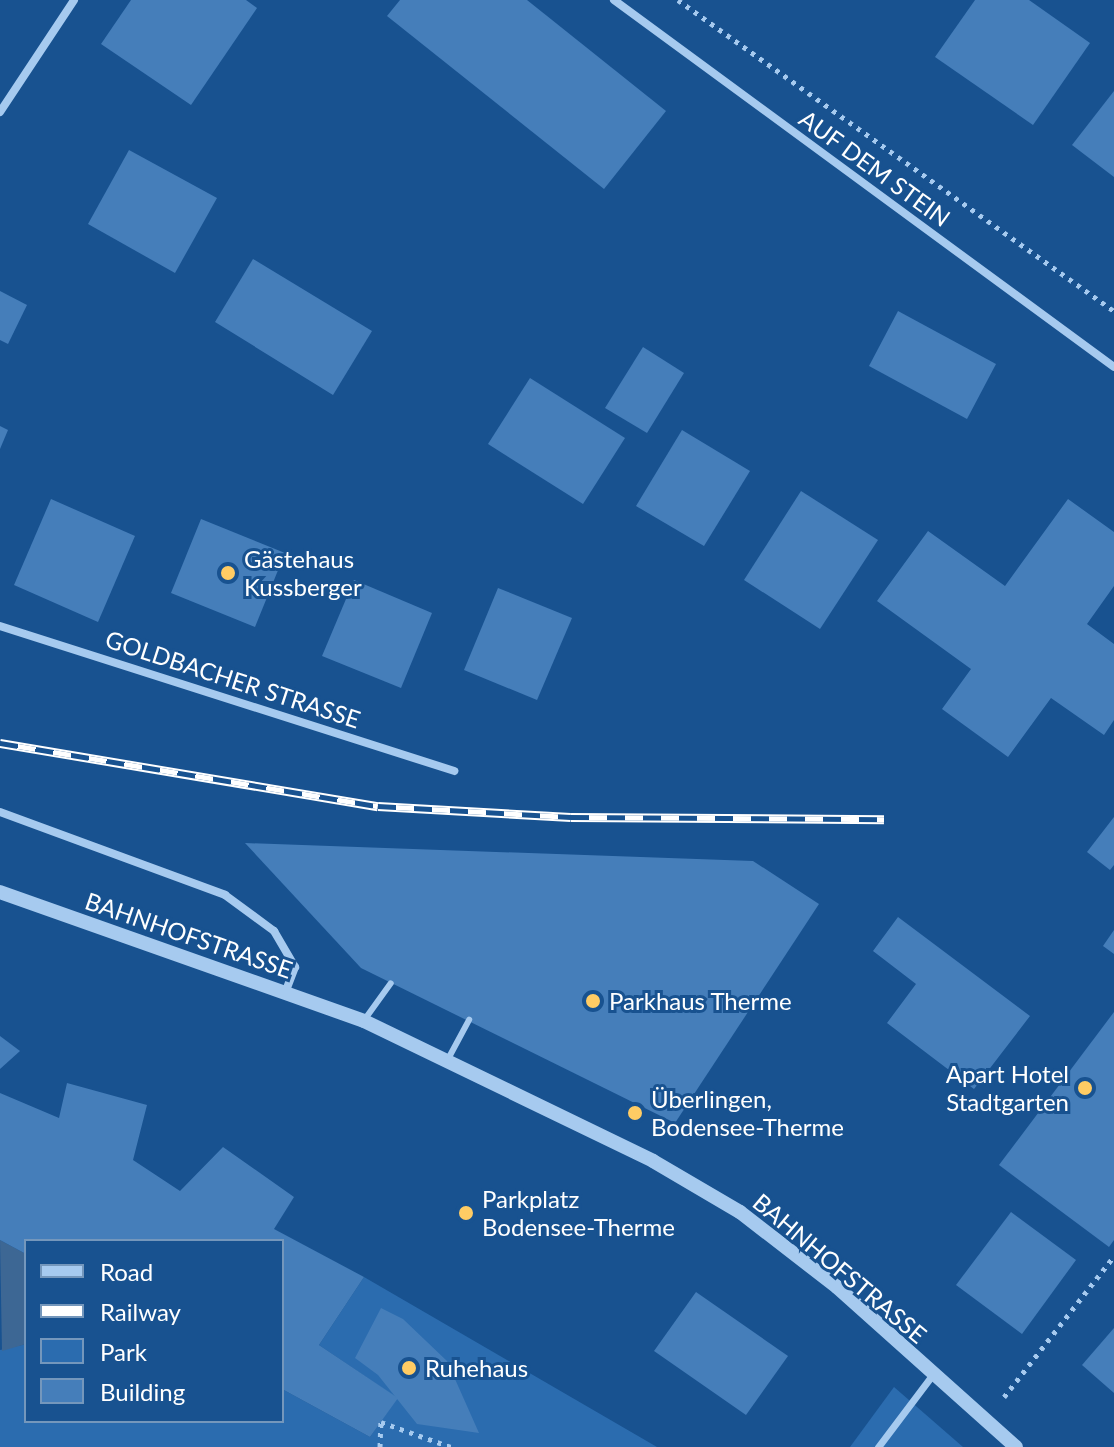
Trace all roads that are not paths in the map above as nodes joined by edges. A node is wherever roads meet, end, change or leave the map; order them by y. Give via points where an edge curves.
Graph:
1 (74, 0) edge
2 (614, 0) edge
3 (0, 112) edge
4 (1114, 367) edge
5 (0, 626) edge
6 (454, 771) dead end
7 (0, 812) edge
8 (0, 892) edge
9 (391, 983) dead end
10 (286, 991) junction
11 (469, 1020) dead end
12 (364, 1021) junction
13 (447, 1061) junction
14 (933, 1374) junction
15 (878, 1447) edge
16 (1016, 1447) edge

1 - 3 street
2 - 4 street, AUF DEM STEIN
5 - 6 street, GOLDBACHER STRASSE
7 - 10 street via 225,895 274,931 295,967
8 - 10 street, BAHNHOFSTRASSE
9 - 12 lane
10 - 12 street, BAHNHOFSTRASSE
11 - 13 lane
12 - 13 street, BAHNHOFSTRASSE
13 - 14 street, BAHNHOFSTRASSE via 615,1141 740,1212 837,1287
14 - 15 street
14 - 16 street, BAHNHOFSTRASSE

